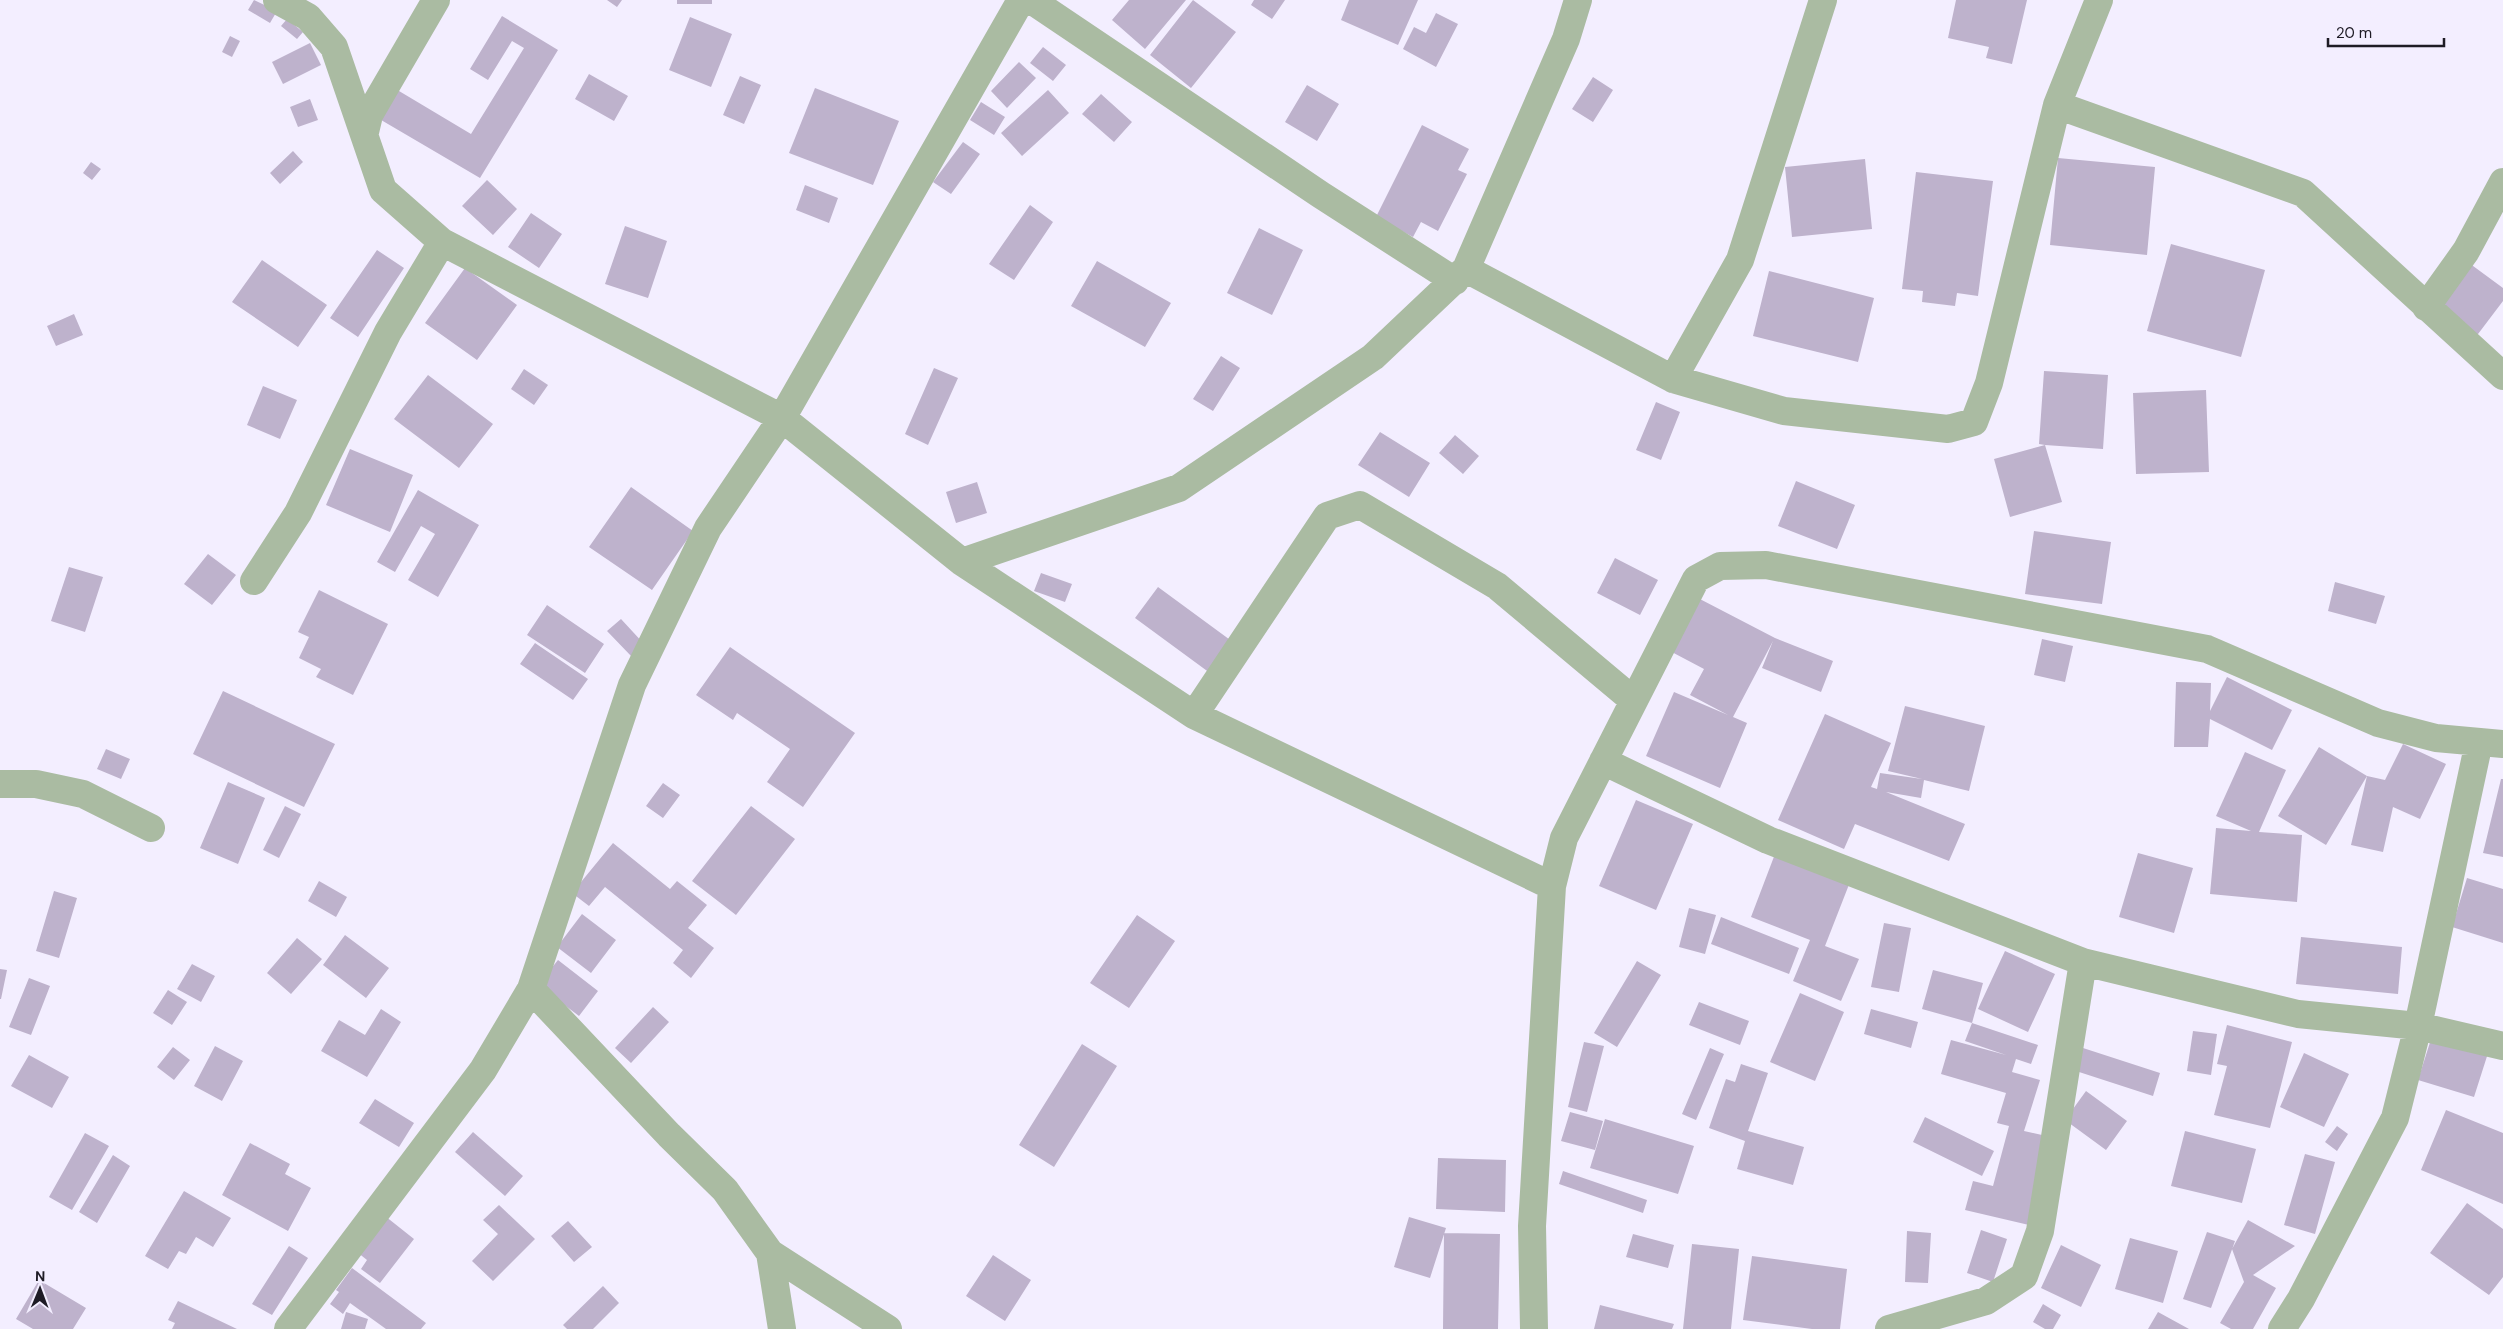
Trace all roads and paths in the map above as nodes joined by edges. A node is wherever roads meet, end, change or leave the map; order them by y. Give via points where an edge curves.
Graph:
1 (277, 0) edge
2 (436, 0) edge
3 (1021, 0) edge
4 (1031, 0) edge
5 (1578, 0) edge
6 (1823, 0) edge
7 (2099, 0) edge
8 (2057, 105) junction
9 (365, 132) junction
10 (2503, 182) edge
11 (442, 242) junction
12 (1460, 275) junction
13 (2426, 307) junction
14 (2503, 376) edge
15 (1673, 379) junction
16 (782, 418) junction
17 (962, 562) junction
18 (254, 581) dead end
19 (1633, 700) junction
20 (1194, 715) junction
21 (2491, 743) edge
22 (1603, 761) junction
23 (0, 784) edge
24 (151, 828) dead end
25 (1552, 886) junction
26 (2083, 962) junction
27 (531, 989) junction
28 (2418, 1026) junction
29 (2503, 1046) edge
30 (770, 1252) junction
31 (288, 1329) edge
32 (782, 1329) edge
33 (888, 1329) edge
34 (1534, 1329) edge
35 (1890, 1329) edge
36 (2282, 1329) edge

1 - 9 street via 308,17 334,47
2 - 9 street via 369,115
3 - 16 street
4 - 12 street via 1321,195
5 - 12 street via 1566,39
6 - 15 street via 1740,260
7 - 8 street
8 - 13 street via 2303,193
8 - 15 street via 1989,383 1974,422 1948,429 1784,411
9 - 11 street via 383,190
10 - 13 street via 2466,251
11 - 16 street
11 - 18 street via 388,332 298,513
12 - 15 street
12 - 17 street via 1373,357 1179,488
13 - 14 street
16 - 17 street
16 - 27 street via 708,528 632,685
17 - 20 street
19 - 20 street via 1497,586 1360,505 1327,516
19 - 21 street via 1696,579 1720,566 1766,565 2207,649 2378,723 2436,738
19 - 22 street
20 - 25 street
21 - 28 street
22 - 25 street via 1564,838
22 - 26 street via 1768,840
23 - 24 street via 36,784 83,794
25 - 34 street via 1532,1226
26 - 28 street via 2298,1014
26 - 35 street via 2040,1231 2024,1276 1986,1301
27 - 30 street via 725,1190
27 - 31 street via 484,1070
28 - 29 street
28 - 36 street via 2395,1118 2301,1299
30 - 32 street
30 - 33 street

